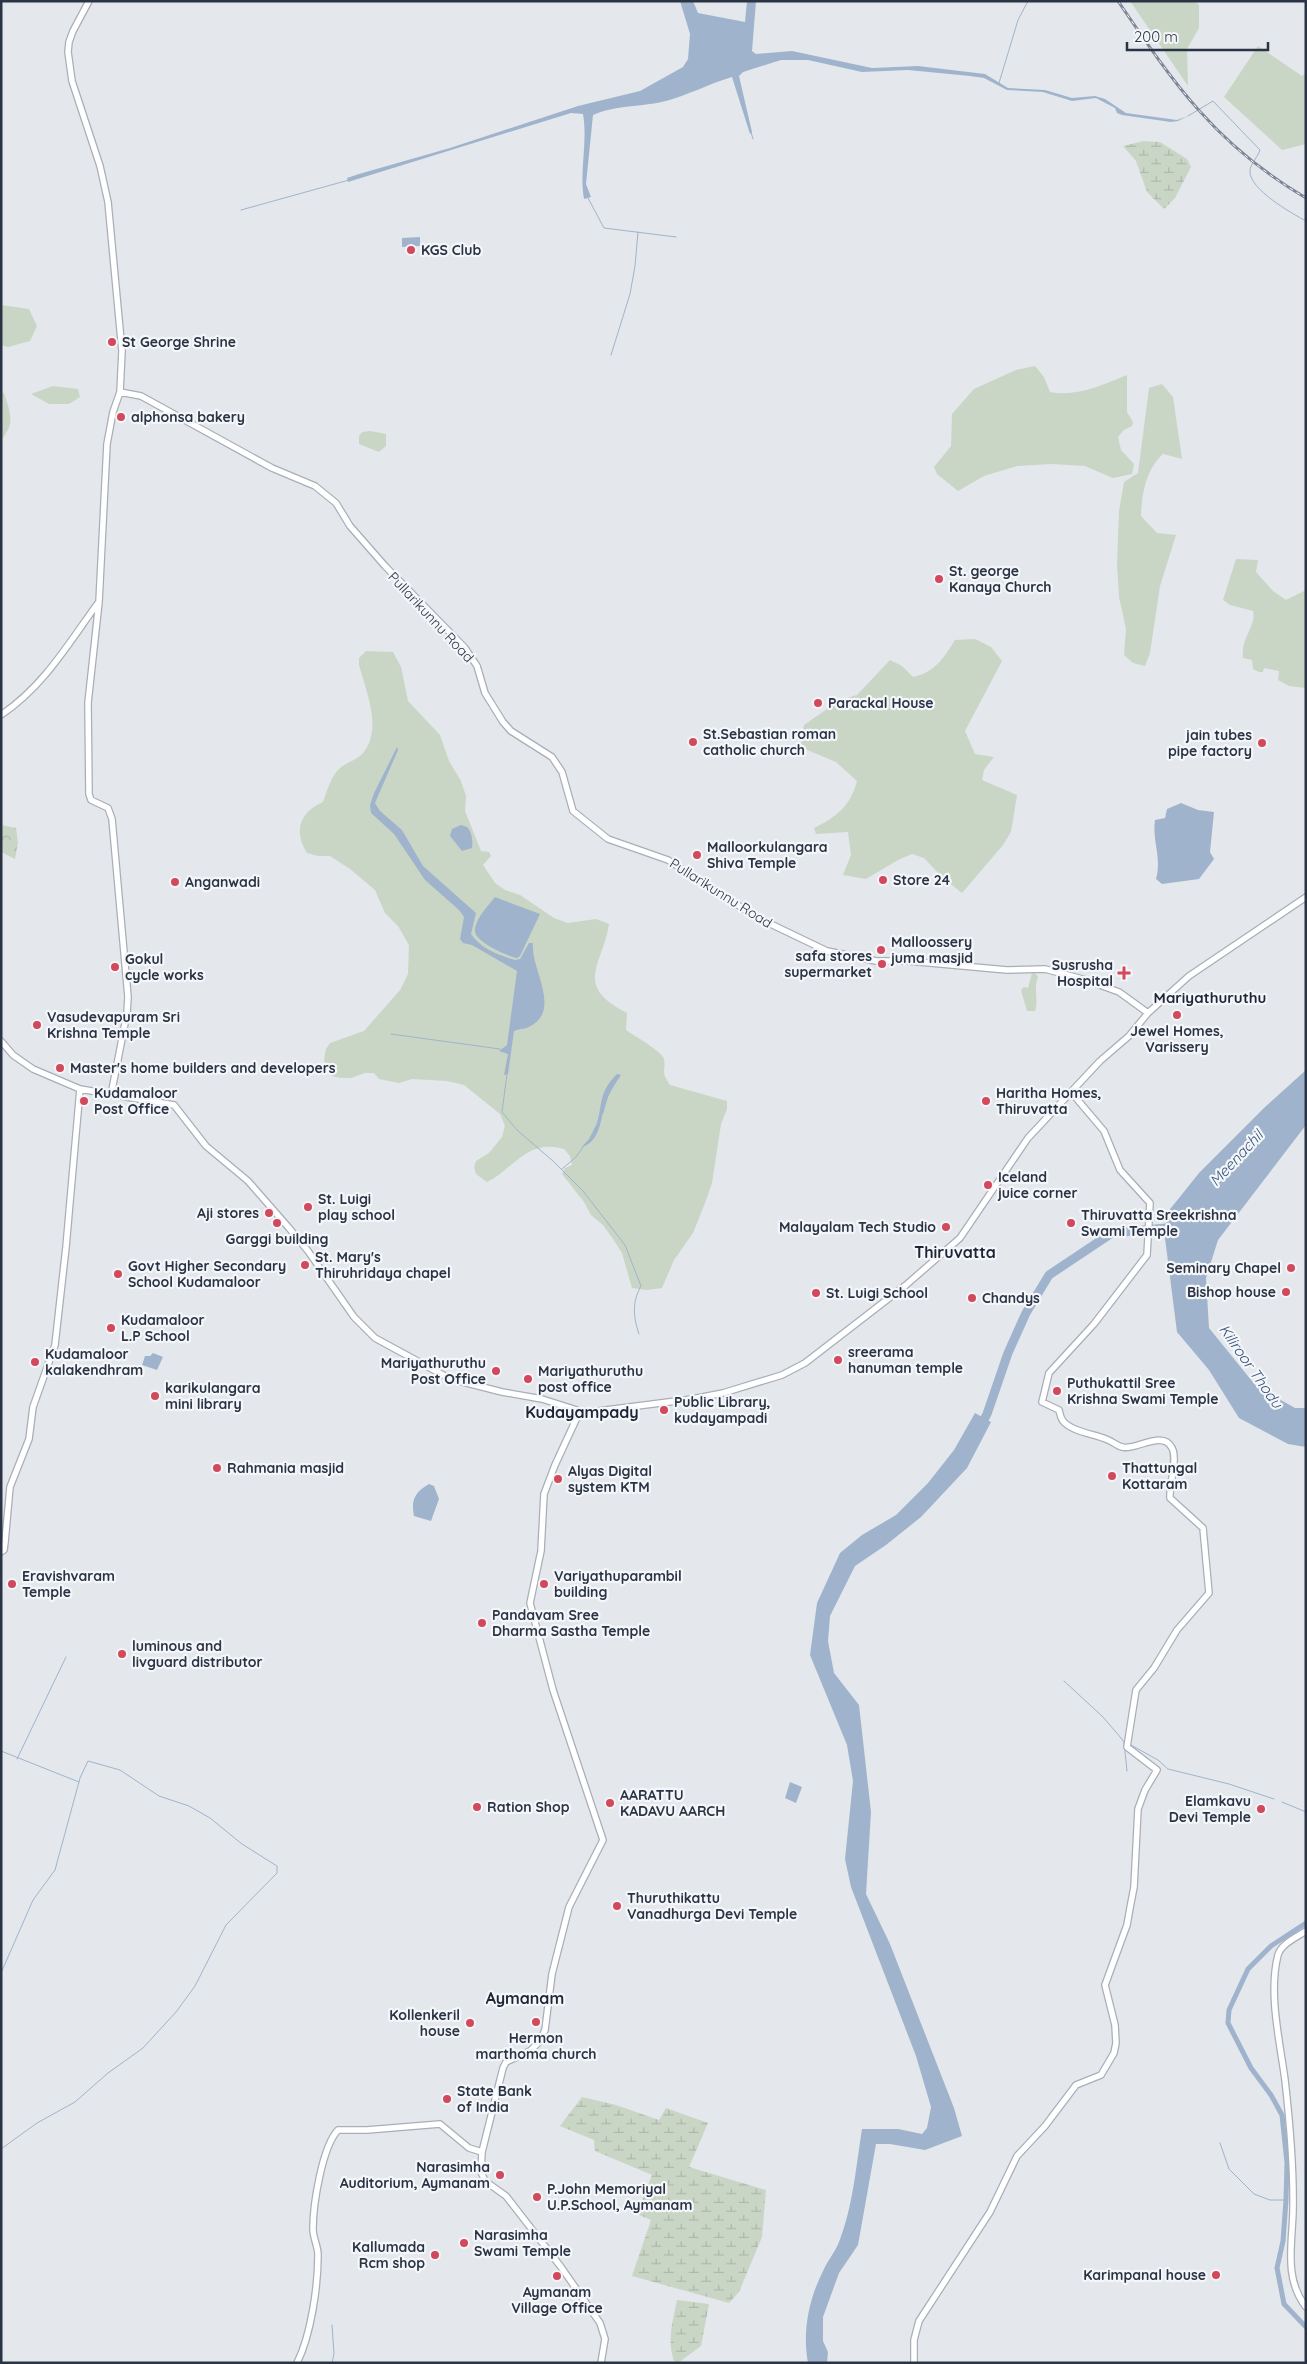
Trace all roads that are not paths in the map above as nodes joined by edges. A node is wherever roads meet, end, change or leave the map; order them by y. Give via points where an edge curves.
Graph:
1 (89, 1) edge
2 (120, 392) junction
3 (99, 602) junction
4 (1, 715) edge
5 (1306, 897) edge
6 (1148, 1013) junction
7 (1, 1041) edge
8 (80, 1089) junction
9 (1071, 1092) junction
10 (111, 1095) junction
11 (580, 1411) junction
12 (1, 1552) edge
13 (1306, 1931) edge
14 (482, 2152) junction
15 (1306, 2308) edge
16 (297, 2363) edge
17 (601, 2363) edge
18 (914, 2363) edge

1 - 2 main road via 73,31 68,52 72,81 100,166 108,202 121,347
2 - 3 main road via 112,412 107,444
2 - 6 main road, Pullarikunnu Road via 141,396 272,468 315,486 332,499 350,526 385,566 464,648 477,666 485,693 503,722 511,731 552,757 562,772 573,810 608,839 668,860 758,918 827,951 876,961 1007,970 1045,969 1119,992
3 - 4 main road via 42,680
3 - 10 main road via 88,703 89,794 91,800 108,808 112,819 128,997
5 - 6 main road via 1188,976
6 - 9 main road
7 - 8 main road via 33,1069
8 - 10 main road
8 - 12 main road via 55,1345 34,1407 29,1438 10,1487 4,1550
9 - 11 main road via 1028,1138 952,1245 805,1363 782,1375 723,1393 634,1407
9 - 18 main road via 1104,1131 1120,1170 1150,1203 1147,1255 1094,1324 1049,1373 1042,1402 1059,1410 1062,1420 1071,1427 1122,1447 1143,1442 1166,1442 1171,1446 1174,1455 1170,1498 1203,1528 1209,1593 1177,1630 1136,1690 1127,1744 1157,1770 1138,1809 1134,1887 1127,1925 1104,1985 1115,2025 1114,2053 1101,2075 1076,2086 1017,2156 990,2212 919,2321 914,2340
10 - 11 main road via 174,1105 180,1110 206,1146 248,1181 289,1228 354,1317 375,1338 459,1381 542,1399
11 - 14 main road via 544,1494 541,1551 530,1603 554,1690 603,1840 570,1907 552,1974 545,2030 537,2046 506,2062
13 - 15 main road via 1278,1953 1275,1984 1276,2019 1292,2136 1290,2260 1297,2293
14 - 16 main road via 469,2148 440,2124 338,2130 326,2151 316,2202 313,2227 318,2254 316,2276 305,2345
14 - 17 main road via 481,2172 485,2181 506,2196 600,2323 605,2340

